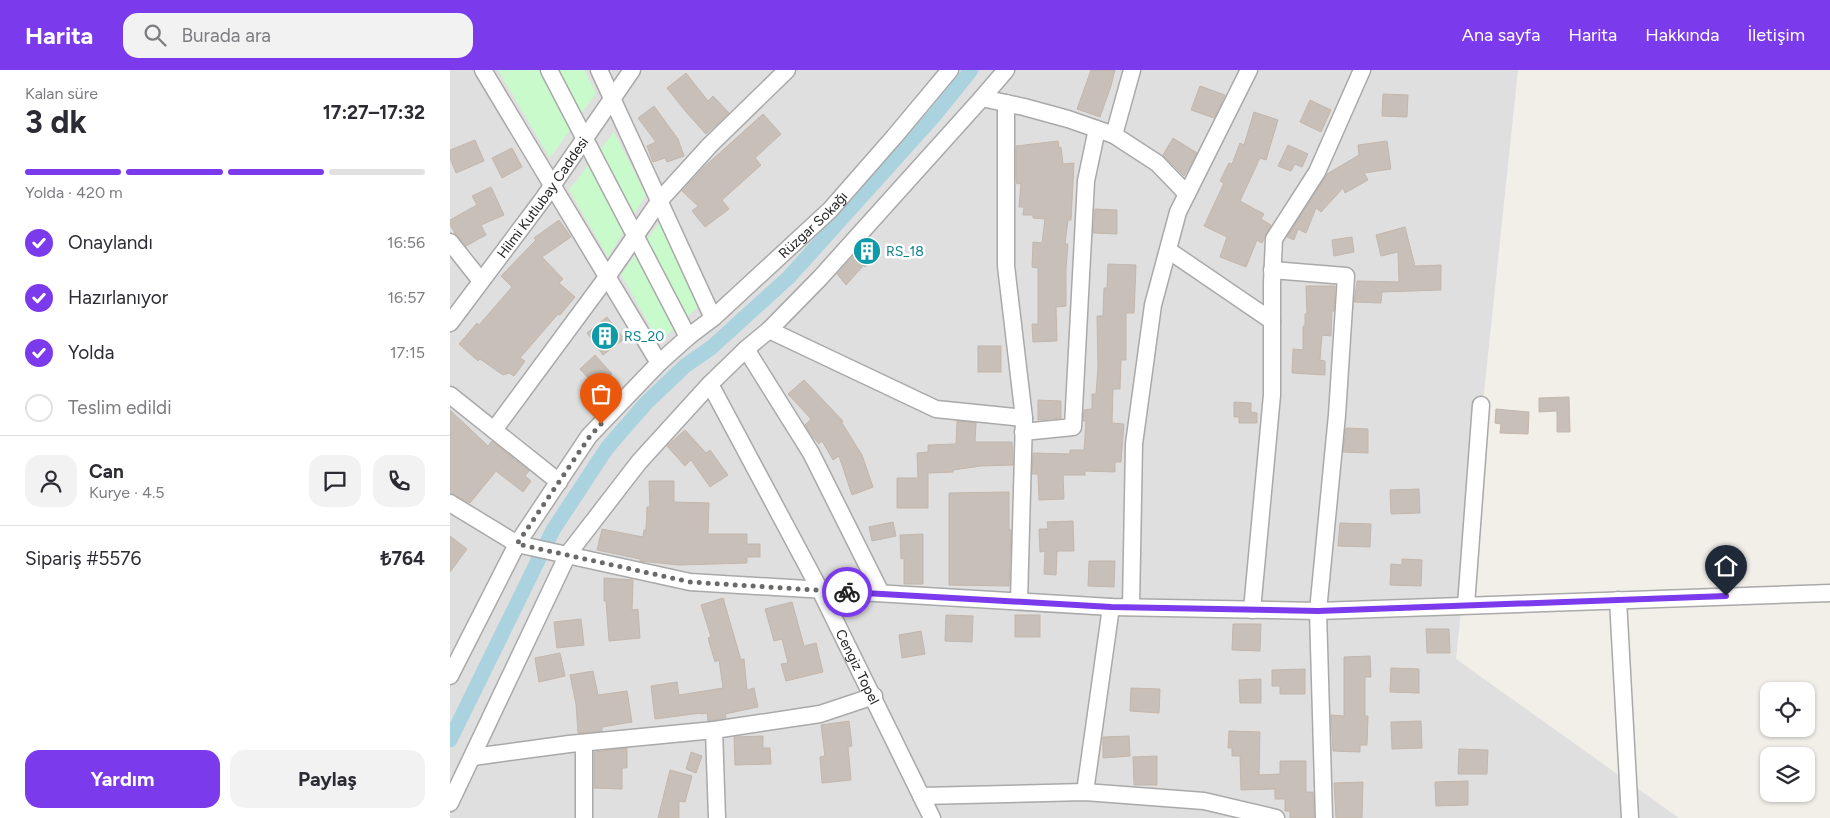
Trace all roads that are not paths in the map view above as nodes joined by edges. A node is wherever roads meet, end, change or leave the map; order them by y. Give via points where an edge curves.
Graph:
1 (483, 70) edge
2 (549, 70) edge
3 (599, 70) edge
4 (632, 70) edge
5 (787, 70) edge
6 (950, 70) edge
7 (1006, 70) edge
8 (1132, 70) edge
9 (1249, 70) edge
10 (1362, 70) edge
11 (613, 98) junction
12 (982, 98) junction
13 (1006, 103) junction
14 (1096, 129) junction
15 (1114, 135) junction
16 (585, 138) junction
17 (552, 186) junction
18 (1187, 194) junction
19 (660, 200) junction
20 (636, 235) junction
21 (450, 242) edge
22 (1168, 250) junction
23 (1272, 270) junction
24 (607, 277) junction
25 (482, 281) junction
26 (713, 318) junction
27 (1272, 321) junction
28 (450, 323) edge
29 (769, 330) junction
30 (688, 337) junction
31 (746, 349) junction
32 (659, 363) junction
33 (710, 384) junction
34 (450, 395) edge
35 (1481, 405) dead end
36 (1024, 425) junction
37 (494, 430) junction
38 (559, 482) junction
39 (450, 503) edge
40 (517, 544) junction
41 (568, 554) junction
42 (820, 590) junction
43 (1830, 593) edge
44 (881, 594) junction
45 (1618, 600) junction
46 (1019, 601) junction
47 (1466, 606) junction
48 (1111, 607) junction
49 (1132, 607) junction
50 (1252, 610) junction
51 (1318, 611) junction
52 (450, 676) edge
53 (874, 696) junction
54 (714, 730) junction
55 (584, 743) junction
56 (473, 757) junction
57 (1085, 792) junction
58 (921, 796) junction
59 (450, 803) edge
60 (584, 818) edge
61 (717, 818) edge
62 (932, 818) edge
63 (1276, 818) edge
64 (1324, 818) edge
65 (1630, 818) edge

1 - 17 street
2 - 16 street
3 - 11 street
4 - 11 street, Hilmi Kutlubay Caddesi
5 - 19 street via 710,145
6 - 26 street, Rüzgar Sokağı via 830,210
7 - 12 street
8 - 15 street
9 - 18 street
10 - 23 street via 1317,172 1274,239
11 - 16 street, Hilmi Kutlubay Caddesi
11 - 19 street
12 - 13 street
12 - 29 street
13 - 14 street
13 - 36 street via 1006,266
14 - 15 street
14 - 36 street via 1086,181 1073,427
15 - 18 street via 1157,163
16 - 17 street, Hilmi Kutlubay Caddesi
16 - 20 street
17 - 24 street
17 - 25 street, Hilmi Kutlubay Caddesi
18 - 22 street via 1178,212
19 - 20 street
19 - 26 street
20 - 24 street
20 - 30 street
21 - 25 street
22 - 27 street
22 - 49 street via 1153,305 1134,444
23 - 27 street
23 - 51 street via 1346,276 1337,414
24 - 32 street
24 - 37 street
25 - 28 street, Hilmi Kutlubay Caddesi
26 - 30 street, Rüzgar Sokağı
27 - 50 street via 1272,395
29 - 31 street
29 - 36 street via 936,409
30 - 32 street, Rüzgar Sokağı
31 - 33 street
31 - 44 street via 811,453
32 - 38 street, Rüzgar Sokağı via 590,436
33 - 41 street via 639,462
33 - 42 street, Cengiz Topel
34 - 37 street
35 - 47 street
36 - 46 street
37 - 38 street
38 - 40 street, Rüzgar Sokağı
39 - 40 street
40 - 41 street
40 - 52 street, Rüzgar Sokağı
41 - 42 street via 690,582
41 - 56 street
42 - 44 street
42 - 53 street, Cengiz Topel
43 - 45 street
44 - 46 street
45 - 47 street
45 - 65 street
46 - 48 street
47 - 51 street
48 - 49 street
48 - 57 street
49 - 50 street
50 - 51 street
51 - 64 street
53 - 54 street via 820,714
53 - 58 street, Cengiz Topel
54 - 55 street
54 - 61 street
55 - 56 street
55 - 60 street
56 - 59 street
57 - 58 street
57 - 63 street via 1204,801
58 - 62 street, Cengiz Topel

